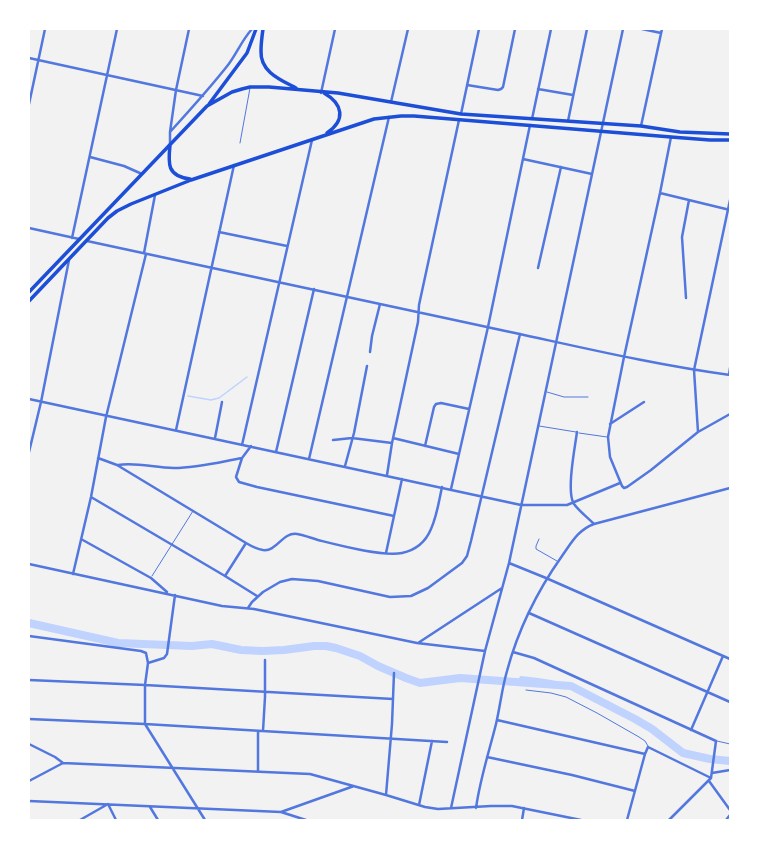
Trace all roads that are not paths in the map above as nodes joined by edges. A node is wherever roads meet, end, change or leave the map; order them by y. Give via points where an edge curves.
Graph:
1 (45, 29) edge
2 (117, 29) edge
3 (189, 29) edge
4 (252, 29) edge
5 (256, 29) edge
6 (264, 29) edge
7 (335, 29) edge
8 (408, 29) edge
9 (479, 29) edge
10 (515, 29) edge
11 (551, 29) edge
12 (587, 29) edge
13 (624, 29) edge
14 (642, 29) edge
15 (662, 29) edge
16 (661, 33) junction
17 (29, 58) edge
18 (38, 60) junction
19 (107, 75) junction
20 (467, 85) junction
21 (250, 87) junction
22 (299, 89) junction
23 (538, 89) junction
24 (176, 90) junction
25 (322, 93) junction
26 (573, 95) junction
27 (203, 96) junction
28 (391, 102) junction
29 (29, 104) edge
30 (208, 106) junction
31 (461, 114) junction
32 (389, 116) junction
33 (532, 119) junction
34 (459, 120) junction
35 (568, 121) junction
36 (602, 124) junction
37 (530, 125) junction
38 (641, 126) junction
39 (170, 132) junction
40 (601, 132) junction
41 (730, 134) edge
42 (324, 136) junction
43 (671, 137) junction
44 (312, 139) junction
45 (730, 140) edge
46 (240, 142) dead end
47 (170, 145) junction
48 (90, 157) junction
49 (522, 158) junction
50 (234, 164) junction
51 (560, 167) junction
52 (142, 174) junction
53 (592, 174) junction
54 (191, 180) junction
55 (660, 193) junction
56 (155, 195) junction
57 (689, 200) junction
58 (730, 200) edge
59 (729, 210) edge
60 (29, 228) edge
61 (220, 232) junction
62 (72, 238) junction
63 (79, 239) junction
64 (86, 241) junction
65 (287, 246) junction
66 (145, 254) junction
67 (69, 258) junction
68 (212, 268) junction
69 (538, 268) dead end
70 (280, 282) junction
71 (314, 289) junction
72 (29, 292) edge
73 (348, 297) junction
74 (686, 298) dead end
75 (29, 301) edge
76 (380, 304) junction
77 (419, 312) junction
78 (488, 327) junction
79 (520, 334) junction
80 (556, 342) junction
81 (370, 352) dead end
82 (624, 357) junction
83 (367, 366) dead end
84 (730, 368) edge
85 (694, 370) junction
86 (729, 375) edge
87 (546, 392) junction
88 (588, 397) dead end
89 (29, 399) edge
90 (41, 402) junction
91 (222, 402) dead end
92 (644, 402) dead end
93 (470, 408) junction
94 (730, 414) edge
95 (106, 416) junction
96 (610, 424) junction
97 (538, 426) junction
98 (176, 430) junction
99 (577, 432) junction
100 (698, 432) junction
101 (608, 437) junction
102 (215, 438) junction
103 (352, 438) junction
104 (393, 438) junction
105 (333, 440) dead end
106 (30, 441) edge
107 (392, 443) junction
108 (242, 445) junction
109 (251, 446) junction
110 (425, 446) junction
111 (29, 452) edge
112 (276, 452) junction
113 (459, 454) junction
114 (98, 458) junction
115 (242, 458) junction
116 (309, 459) junction
117 (117, 465) junction
118 (345, 466) junction
119 (386, 475) junction
120 (402, 479) junction
121 (620, 483) junction
122 (442, 487) junction
123 (730, 488) edge
124 (451, 489) junction
125 (483, 496) junction
126 (91, 497) junction
127 (573, 503) junction
128 (521, 504) junction
129 (193, 511) junction
130 (394, 516) junction
131 (594, 524) junction
132 (81, 539) junction
133 (539, 539) dead end
134 (246, 543) junction
135 (172, 546) junction
136 (386, 553) junction
137 (558, 562) junction
138 (508, 563) junction
139 (29, 564) edge
140 (73, 574) junction
141 (225, 576) junction
142 (151, 578) junction
143 (546, 578) junction
144 (503, 587) junction
145 (168, 593) junction
146 (175, 595) junction
147 (257, 596) junction
148 (248, 608) junction
149 (529, 613) junction
150 (29, 636) edge
151 (417, 643) junction
152 (485, 651) junction
153 (513, 652) junction
154 (724, 656) junction
155 (730, 659) edge
156 (265, 660) dead end
157 (148, 663) junction
158 (394, 673) dead end
159 (29, 680) edge
160 (145, 685) junction
161 (526, 690) dead end
162 (265, 692) junction
163 (708, 692) junction
164 (393, 699) junction
165 (730, 702) edge
166 (29, 719) edge
167 (497, 720) junction
168 (145, 724) junction
169 (691, 730) junction
170 (258, 731) junction
171 (263, 731) junction
172 (391, 739) junction
173 (432, 741) junction
174 (716, 741) junction
175 (447, 742) dead end
176 (29, 744) edge
177 (730, 744) edge
178 (648, 747) junction
179 (645, 754) junction
180 (487, 758) junction
181 (63, 763) junction
182 (172, 767) junction
183 (730, 770) edge
184 (258, 771) junction
185 (712, 773) junction
186 (711, 778) junction
187 (29, 781) edge
188 (709, 781) junction
189 (354, 786) junction
190 (635, 791) junction
191 (386, 794) junction
192 (29, 801) edge
193 (108, 804) junction
194 (419, 805) junction
195 (150, 807) junction
196 (451, 808) junction
197 (476, 808) junction
198 (524, 808) junction
199 (198, 809) junction
200 (730, 810) edge
201 (281, 812) junction
202 (730, 816) edge
203 (565, 818) edge
204 (80, 820) edge
205 (116, 820) edge
206 (158, 820) edge
207 (205, 820) edge
208 (306, 820) edge
209 (522, 820) edge
210 (581, 820) edge
211 (627, 820) edge
212 (669, 820) edge
213 (726, 820) edge

1 - 18 street
2 - 19 street
3 - 24 street
4 - 27 street
5 - 30 main road via 247,53
6 - 22 main road via 260,53 262,60 275,77
7 - 25 street
8 - 28 street
9 - 20 street
10 - 20 street via 503,87 498,90
11 - 23 street
12 - 26 street
13 - 36 street
14 - 16 street
15 - 16 street
16 - 38 street
17 - 18 street
18 - 19 street
18 - 29 street
19 - 24 street
19 - 48 street
20 - 31 street
21 - 22 main road
21 - 30 main road via 232,92
21 - 46 lane
22 - 25 main road
23 - 26 street
23 - 33 street
24 - 27 street
24 - 39 street
25 - 28 main road via 338,93
25 - 42 main road via 333,99 340,113 337,124
26 - 35 street
27 - 39 street
28 - 31 main road
30 - 47 main road
31 - 33 main road
32 - 34 main road
32 - 42 main road
32 - 73 street
33 - 35 main road
34 - 37 main road
34 - 77 street
35 - 36 main road
36 - 38 main road
36 - 40 street
37 - 40 main road
37 - 49 street
38 - 41 main road via 680,132
39 - 47 street
40 - 43 main road
40 - 53 street
42 - 44 main road
43 - 45 main road
43 - 55 street
44 - 50 main road
44 - 65 street
47 - 52 main road
47 - 54 main road via 169,167 178,176
48 - 52 street via 124,166
48 - 62 street
49 - 51 street
49 - 78 street
50 - 54 main road
50 - 61 street
51 - 53 street
51 - 69 street
52 - 63 main road
53 - 80 street
54 - 56 main road
55 - 57 street
55 - 82 street
56 - 64 main road via 117,211
56 - 66 street
57 - 59 street
57 - 74 street via 682,238
58 - 59 street
59 - 85 street
60 - 62 street
61 - 65 street
61 - 68 street
62 - 63 street
63 - 72 main road
64 - 66 street
64 - 67 main road
65 - 70 street
66 - 68 street
66 - 95 street
67 - 75 main road
67 - 90 street
68 - 70 street
68 - 98 street
70 - 71 street
70 - 108 street
71 - 73 street
71 - 112 street
73 - 76 street
73 - 116 street
76 - 77 street
76 - 81 street
77 - 78 street
77 - 104 street
78 - 79 street
78 - 93 street
79 - 80 street
79 - 125 street
80 - 82 street
80 - 87 street
82 - 85 street
82 - 96 street
83 - 103 street
84 - 86 street
85 - 86 street
85 - 100 street
87 - 88 lane via 564,397
87 - 97 street
89 - 90 street
90 - 95 street
90 - 106 street
91 - 102 street
92 - 96 street
93 - 110 street via 436,404
93 - 113 street
94 - 100 street
95 - 98 street
95 - 114 street
96 - 101 street
97 - 99 lane
97 - 128 street
98 - 102 street
99 - 101 lane
99 - 127 street via 571,480
100 - 121 street via 627,487 624,488
101 - 121 street via 610,457
102 - 108 street
103 - 105 street
103 - 107 street
103 - 118 street
104 - 107 street
104 - 110 street
106 - 111 street
107 - 119 street
108 - 109 street
109 - 112 street
109 - 115 street
110 - 113 street
112 - 116 street
113 - 124 street
114 - 117 street
114 - 126 street
115 - 117 street via 174,468
115 - 130 street via 236,477 239,482
116 - 118 street
117 - 129 street
118 - 119 street
119 - 120 street
120 - 122 street
120 - 130 street
121 - 127 street
122 - 124 street
122 - 136 street via 436,517 422,543 401,553
123 - 131 street
124 - 125 street
125 - 128 street
125 - 147 street via 467,556 462,563 428,588 411,596 390,597 318,581 292,579 280,582
126 - 132 street
126 - 135 street
127 - 128 street
127 - 131 street
128 - 138 street
129 - 134 street
129 - 135 lane
130 - 136 street
131 - 137 street via 581,531
132 - 140 street
132 - 142 street
133 - 137 lane via 536,549
134 - 136 street via 268,550 285,536 296,534
134 - 141 street
135 - 141 street
135 - 142 lane
137 - 143 street
138 - 143 street
138 - 144 street
139 - 140 street
140 - 145 street
141 - 147 street
142 - 145 street
143 - 149 street
143 - 154 street
144 - 151 street
144 - 152 street
145 - 146 street
146 - 148 street via 222,606
146 - 157 street via 167,654 162,659
147 - 148 street
148 - 151 street
149 - 153 street
149 - 163 street
150 - 157 street via 144,652
151 - 152 street
152 - 196 street
153 - 167 street
153 - 169 street via 534,658
154 - 155 street
154 - 163 street
156 - 162 street
157 - 160 street
158 - 164 street
159 - 160 street
160 - 162 street
160 - 168 street
161 - 178 lane via 551,693 581,704 640,737
162 - 164 street
162 - 171 street
163 - 165 street
163 - 169 street
164 - 172 street
166 - 168 street
167 - 179 street
167 - 180 street
168 - 170 street
168 - 182 street
169 - 174 street
170 - 171 street
170 - 184 street
171 - 172 street
172 - 173 street
172 - 191 street
173 - 175 street
173 - 194 street
174 - 177 lane
174 - 185 street
176 - 181 street via 55,756
178 - 179 street
178 - 186 street
179 - 190 street
180 - 190 street
180 - 197 street
181 - 182 street
181 - 187 street
182 - 184 street
182 - 199 street
183 - 185 street
184 - 189 street via 310,774
185 - 186 street
186 - 188 street
188 - 200 street
188 - 212 street
189 - 191 street
189 - 201 street
190 - 211 street
191 - 194 street
192 - 193 street
193 - 195 street
193 - 204 street
193 - 205 street
194 - 196 street via 438,809
195 - 199 street
195 - 206 street
196 - 197 street
197 - 198 street
198 - 203 street
198 - 209 street
199 - 201 street
199 - 207 street
201 - 208 street
202 - 213 street
203 - 210 street

